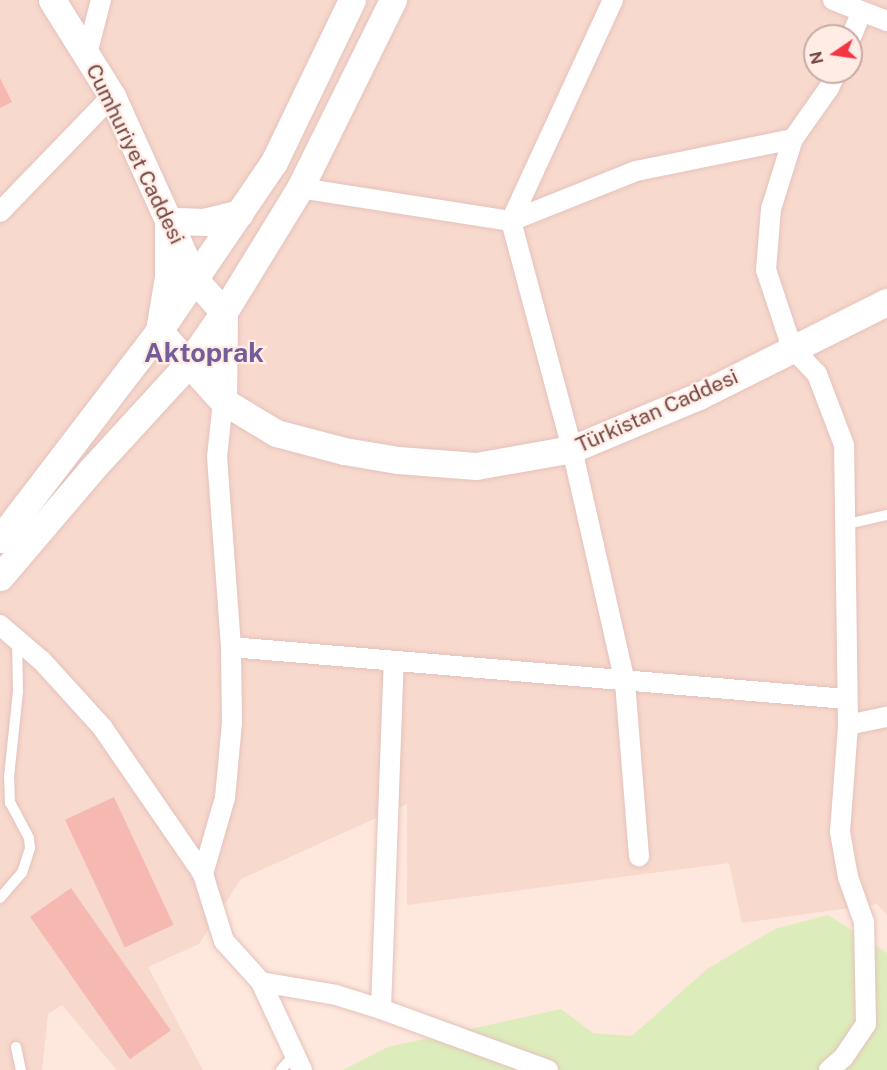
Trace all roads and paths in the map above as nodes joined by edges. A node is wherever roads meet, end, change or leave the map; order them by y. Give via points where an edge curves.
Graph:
1 (52, 0) edge
2 (101, 0) edge
3 (352, 0) edge
4 (393, 0) edge
5 (613, 0) edge
6 (833, 0) edge
7 (861, 13) junction
8 (887, 21) edge
9 (856, 24) edge
10 (87, 54) junction
11 (831, 84) edge
12 (112, 96) junction
13 (793, 139) junction
14 (300, 188) junction
15 (0, 212) edge
16 (240, 213) junction
17 (168, 221) junction
18 (511, 221) junction
19 (195, 280) junction
20 (887, 302) edge
21 (224, 312) junction
22 (159, 331) junction
23 (792, 348) junction
24 (188, 364) junction
25 (224, 401) junction
26 (572, 449) junction
27 (887, 515) edge
28 (847, 524) junction
29 (1, 537) edge
30 (0, 577) edge
31 (0, 625) edge
32 (17, 640) junction
33 (231, 647) junction
34 (394, 662) junction
35 (625, 682) junction
36 (847, 699) junction
37 (887, 717) edge
38 (848, 725) junction
39 (639, 856) dead end
40 (203, 874) junction
41 (0, 898) edge
42 (261, 982) junction
43 (381, 1009) junction
44 (16, 1047) dead end
45 (298, 1062) edge
46 (21, 1070) edge
47 (280, 1070) edge
48 (548, 1070) edge
49 (829, 1070) edge

1 - 10 street, Cumhuriyet Caddesi
2 - 10 street
3 - 16 street via 274,162
4 - 14 street
5 - 18 street
6 - 7 street
7 - 8 street
7 - 9 street
10 - 12 street, Cumhuriyet Caddesi
11 - 13 street
12 - 15 street
12 - 17 street, Cumhuriyet Caddesi
13 - 18 street via 636,171
13 - 23 street via 771,208 766,270
14 - 18 street
14 - 21 street
16 - 17 street via 205,222
16 - 19 street
17 - 19 street, Cumhuriyet Caddesi
17 - 22 street via 168,277
18 - 26 street
19 - 21 street, Cumhuriyet Caddesi
19 - 22 street
20 - 23 street, Türkistan Caddesi
21 - 24 street
21 - 25 street
22 - 24 street, Türkistan Caddesi
22 - 29 street
23 - 26 street, Türkistan Caddesi via 699,396
23 - 28 street via 817,374 844,445
24 - 25 street, Türkistan Caddesi
24 - 30 street
25 - 26 street, Türkistan Caddesi via 276,433 398,460 476,466
25 - 33 street via 217,458
26 - 35 street
27 - 28 lane
28 - 36 street
31 - 32 street
32 - 40 street via 42,661 102,727
32 - 41 lane via 18,692 9,803 29,838 30,848 22,873
33 - 34 street
33 - 40 street via 232,722 225,798
34 - 35 street
34 - 43 street
35 - 36 street
35 - 39 street
36 - 38 street
37 - 38 street
38 - 49 street via 840,832 848,877 864,922 866,1024 843,1058
40 - 42 street via 224,941
42 - 43 street via 336,995
42 - 45 street
43 - 48 street
44 - 46 lane
45 - 47 lane

